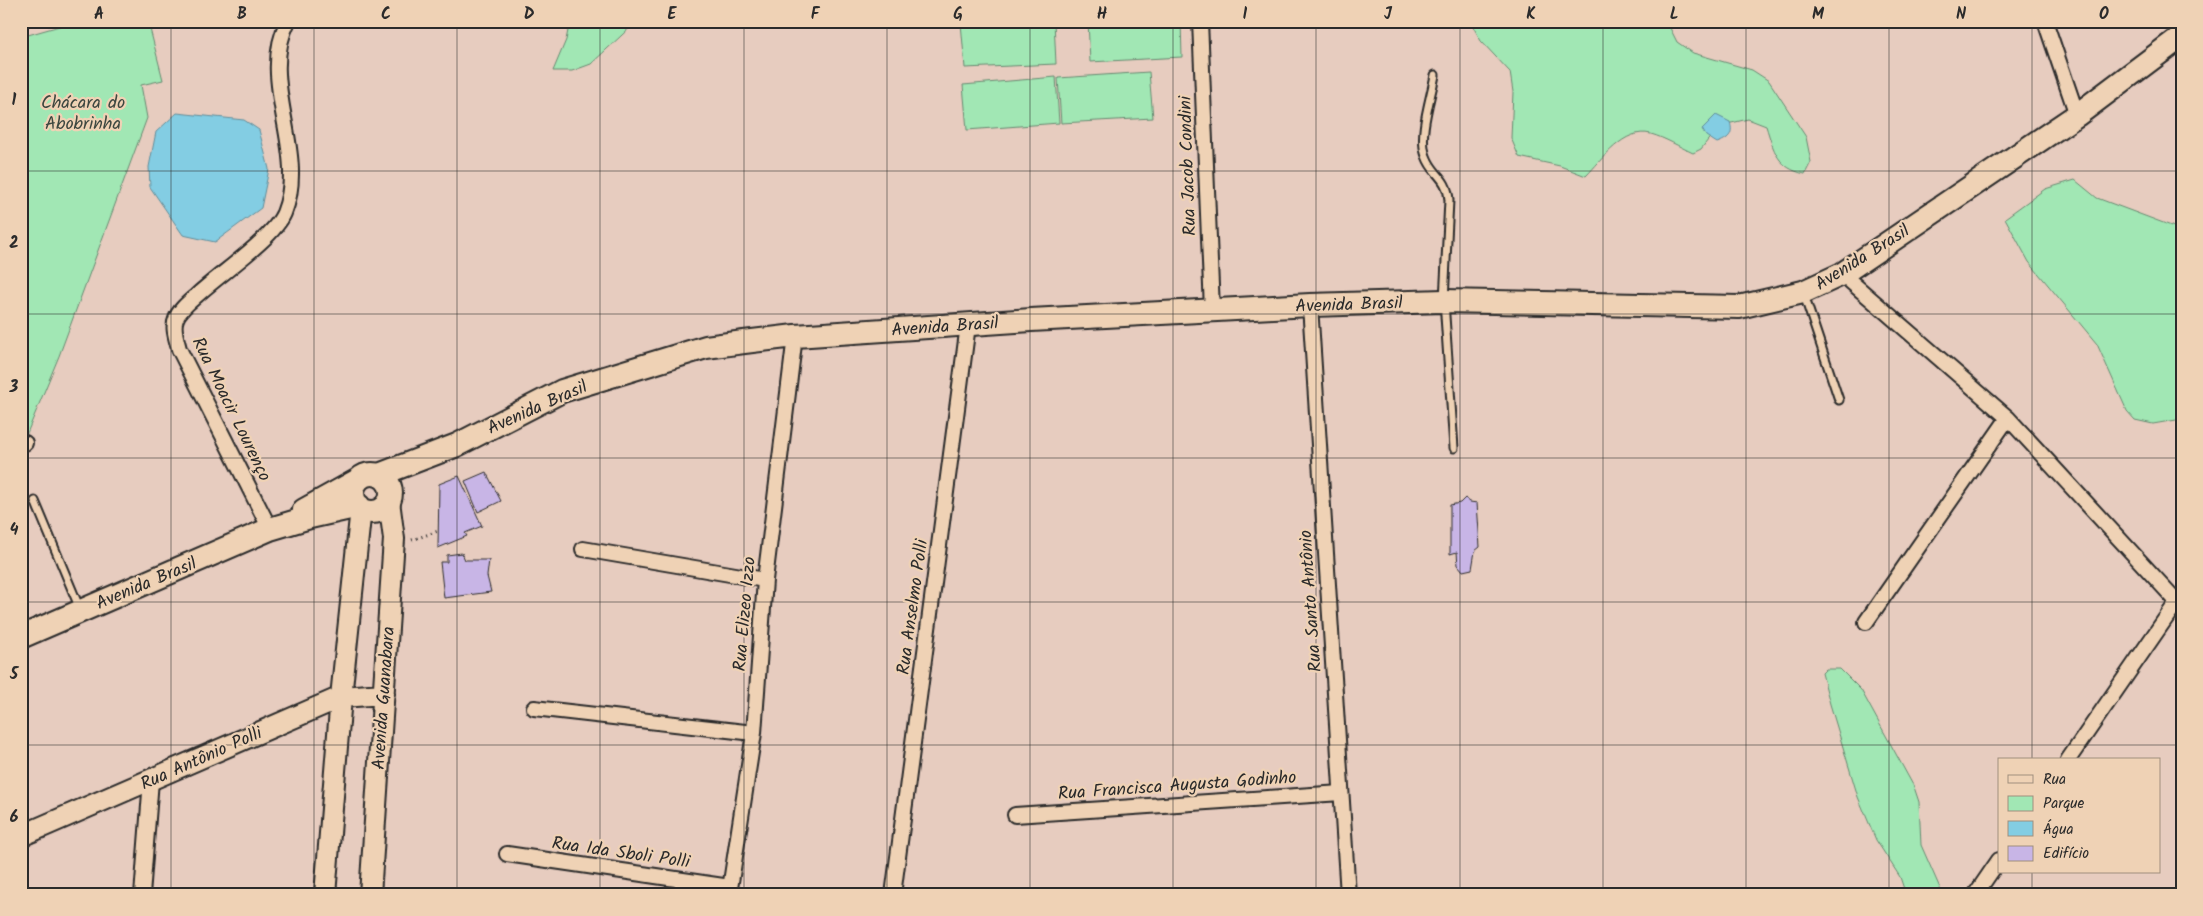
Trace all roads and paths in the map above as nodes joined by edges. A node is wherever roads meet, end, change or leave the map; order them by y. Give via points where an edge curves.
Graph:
1 (288, 21) edge
2 (1200, 21) edge
3 (2045, 21) edge
4 (2182, 36) edge
5 (1435, 75) dead end
6 (2077, 115) junction
7 (1842, 274) junction
8 (1803, 292) junction
9 (1444, 301) junction
10 (1310, 305) junction
11 (1212, 310) junction
12 (968, 324) junction
13 (795, 336) junction
14 (1839, 400) dead end
15 (2008, 418) junction
16 (457, 445) junction
17 (1454, 448) dead end
18 (368, 478) junction
19 (390, 497) junction
20 (35, 501) dead end
21 (360, 507) junction
22 (270, 529) junction
23 (438, 531) dead end
24 (408, 541) dead end
25 (583, 549) dead end
26 (765, 580) junction
27 (2179, 605) edge
28 (80, 611) junction
29 (1866, 622) dead end
30 (21, 637) edge
31 (384, 694) junction
32 (341, 696) junction
33 (534, 708) dead end
34 (754, 733) junction
35 (2069, 758) edge
36 (151, 780) junction
37 (1341, 793) junction
38 (1015, 815) dead end
39 (21, 836) edge
40 (507, 854) dead end
41 (1998, 861) edge
42 (729, 891) edge
43 (142, 895) edge
44 (325, 895) edge
45 (370, 895) edge
46 (893, 895) edge
47 (1348, 895) edge
48 (1975, 895) edge

1 - 22 street, Rua Moacir Lourenço via 281,34 278,57 278,81 291,174 284,214 274,230 186,305 176,319 175,334 179,349
2 - 11 street, Rua Jacob Condini
3 - 6 street
4 - 6 main road, Avenida Brasil
5 - 9 lane via 1422,138 1426,156 1448,188
6 - 7 main road, Avenida Brasil
7 - 8 main road, Avenida Brasil
7 - 15 street
8 - 9 main road, Avenida Brasil via 1739,307
8 - 14 lane
9 - 10 main road, Avenida Brasil
9 - 17 lane
10 - 11 main road, Avenida Brasil
10 - 37 street, Rua Santo Antônio
11 - 12 main road, Avenida Brasil
12 - 13 main road, Avenida Brasil
12 - 46 street, Rua Anselmo Polli
13 - 16 main road, Avenida Brasil via 706,347 630,369 562,391
13 - 26 street, Rua Elizeo Izzo
15 - 27 street
15 - 29 street
16 - 18 main road, Avenida Brasil
16 - 19 main road, Avenida Brasil
18 - 19 main road via 386,480 390,485
18 - 21 main road via 353,492
18 - 22 main road, Avenida Brasil
19 - 21 main road, Avenida Brasil via 379,511
19 - 31 main road, Avenida Guanabara via 394,539
20 - 28 lane
21 - 22 main road, Avenida Brasil
21 - 32 main road
22 - 28 main road, Avenida Brasil
23 - 24 path
25 - 26 street
26 - 34 street, Rua Elizeo Izzo
27 - 35 street
28 - 30 main road, Avenida Brasil
31 - 32 main road, Rua Antônio Polli
31 - 45 main road, Avenida Guanabara
32 - 36 main road, Rua Antônio Polli
32 - 44 main road
33 - 34 street
34 - 42 street, Rua Elizeo Izzo
36 - 39 main road, Rua Antônio Polli
36 - 43 street
37 - 38 street, Rua Francisca Augusta Godinho
37 - 47 street, Rua Santo Antônio
40 - 42 street, Rua Ida Sboli Polli
41 - 48 street

